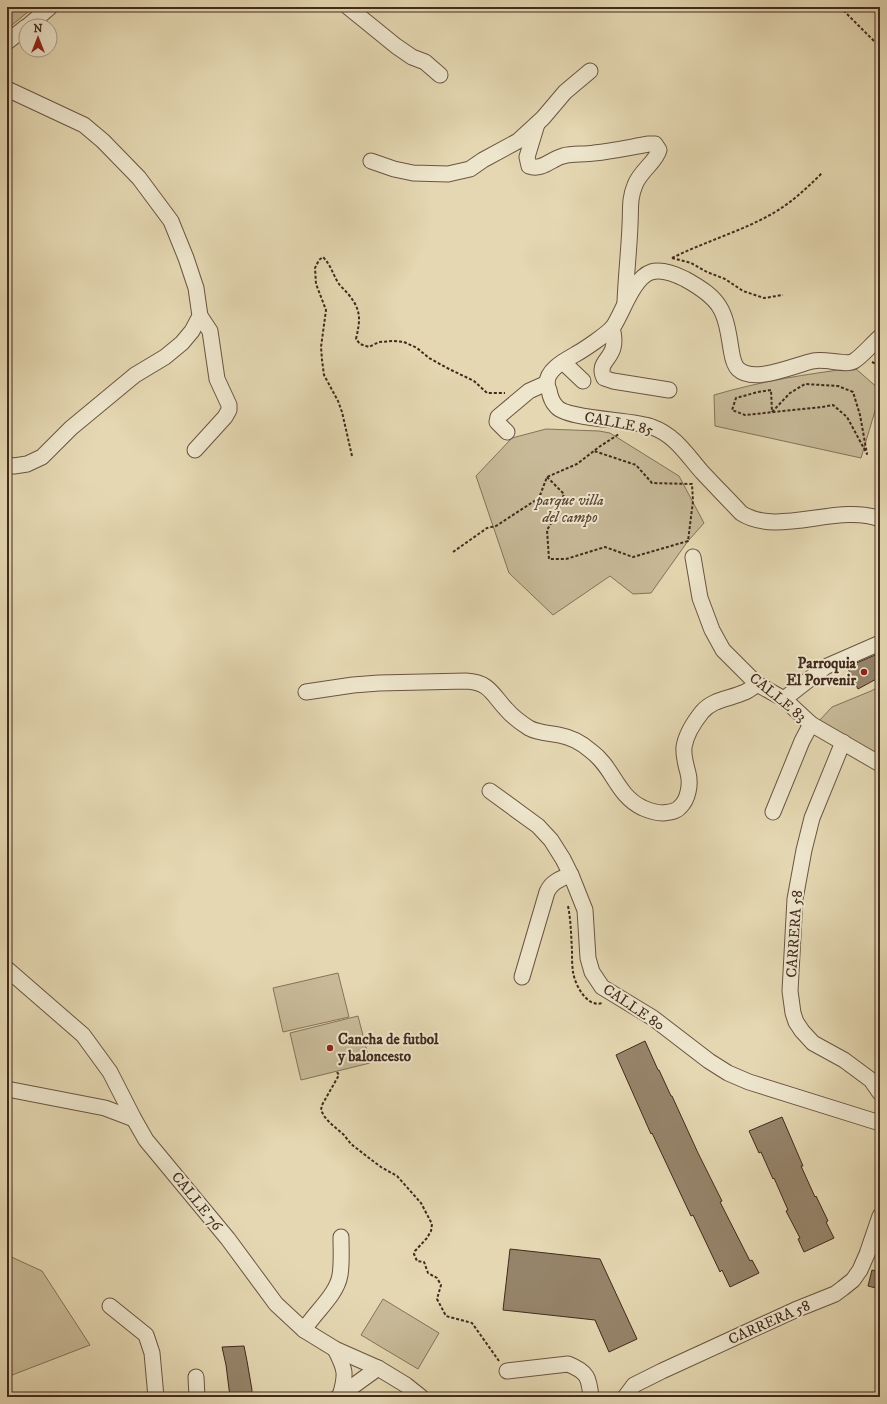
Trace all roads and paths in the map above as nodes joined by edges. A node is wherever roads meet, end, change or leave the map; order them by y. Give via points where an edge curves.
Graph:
1 (50, 7) edge
2 (348, 7) edge
3 (840, 7) edge
4 (37, 18) edge
5 (18, 34) edge
6 (7, 42) edge
7 (880, 47) edge
8 (590, 71) dead end
9 (440, 75) dead end
10 (7, 90) edge
11 (537, 124) junction
12 (371, 161) dead end
13 (822, 173) dead end
14 (672, 258) junction
15 (659, 271) junction
16 (783, 295) dead end
17 (625, 305) junction
18 (200, 316) junction
19 (612, 328) junction
20 (880, 336) edge
21 (563, 362) junction
22 (583, 381) dead end
23 (547, 383) junction
24 (669, 390) dead end
25 (529, 391) junction
26 (772, 412) junction
27 (637, 423) junction
28 (506, 432) dead end
29 (195, 450) dead end
30 (594, 451) junction
31 (352, 456) dead end
32 (7, 465) edge
33 (547, 477) junction
34 (880, 519) edge
35 (453, 552) dead end
36 (693, 558) dead end
37 (880, 642) edge
38 (757, 684) junction
39 (306, 692) dead end
40 (784, 700) junction
41 (810, 724) junction
42 (843, 742) junction
43 (880, 764) edge
44 (490, 791) dead end
45 (773, 812) dead end
46 (571, 875) junction
47 (7, 969) edge
48 (522, 977) dead end
49 (337, 1072) dead end
50 (7, 1089) edge
51 (880, 1093) edge
52 (134, 1119) junction
53 (880, 1123) edge
54 (880, 1192) edge
55 (878, 1211) edge
56 (341, 1237) dead end
57 (110, 1306) dead end
58 (304, 1330) junction
59 (335, 1349) junction
60 (378, 1368) junction
61 (507, 1371) joint
62 (196, 1377) dead end
63 (339, 1396) edge
64 (156, 1397) edge
65 (197, 1397) edge
66 (421, 1397) edge
67 (591, 1397) edge
68 (625, 1397) edge

1 - 4 street
2 - 9 street via 396,46 424,62
3 - 7 path
5 - 6 street
8 - 11 street via 565,92
10 - 18 street via 84,125 139,178 171,221 196,288
11 - 12 street via 518,141 470,169 456,173 413,173
11 - 17 street via 527,157 529,166 534,168 568,154 594,154 649,144 655,144 659,150 658,155 638,178 630,198
13 - 14 path via 802,193 770,215
14 - 15 path
14 - 16 path via 691,263 725,279 743,291 764,298
15 - 17 street via 650,272 642,277
15 - 20 street via 678,276 695,285 719,306 725,316 733,362 742,372 780,372 814,360 854,362
17 - 19 street
18 - 29 street via 210,331 217,379 229,410
18 - 32 street via 182,343 165,357 135,375 71,428 42,457 27,464
19 - 21 street
19 - 24 street via 615,340 613,349 602,367 604,378
21 - 22 street
21 - 23 street via 550,373
23 - 25 street
23 - 27 street, CALLE 85 via 550,396 557,408 567,413
25 - 28 street via 498,417 497,422
25 - 31 path via 487,393 474,381 404,342 379,342 369,347 360,344 356,339 360,321 358,307 339,284 323,257 318,260 316,284 326,310 321,347 324,374 342,412
26 - 26 path via 746,415 732,410 736,398 771,390
26 - 26 path via 790,393 805,384 838,386 853,392 867,454 847,417 832,405
27 - 30 path
27 - 34 street, CALLE 85 via 652,426 666,434 749,519 777,522 854,514 870,515
30 - 33 path via 577,464
30 - 33 path via 636,465 652,483 692,484 693,501 688,541 633,557 605,548 566,559 549,559 547,530 558,512 564,494
33 - 35 path via 539,498 496,526 486,528
36 - 38 street, CALLE 83 via 700,598 712,630 723,650
37 - 40 street via 825,667
38 - 39 street via 745,692 716,701 695,720 684,747 689,775 686,798 675,811 664,813 654,813 633,802 622,791 606,765 591,751 567,737 531,729 506,709 491,690 479,683 380,683
38 - 40 street, CALLE 83
40 - 41 street, CALLE 83
41 - 42 street, CALLE 83
41 - 45 street
42 - 43 street, CALLE 83
42 - 51 street, CARRERA 58 via 812,818 804,850 795,899 790,991 793,1013 802,1031 813,1043 844,1060 871,1080
44 - 46 street, CALLE 80 via 538,826 551,840
46 - 48 street via 550,885
46 - 53 street, CALLE 80 via 585,910 588,958 592,972 602,987 653,1018 728,1073
47 - 52 street, CALLE 76 via 83,1035 110,1072
49 - 61 path via 339,1075 322,1105 324,1116 351,1144 381,1168 397,1176 422,1203 432,1224 427,1238 414,1254 415,1258 424,1262 428,1273 437,1278 441,1285 437,1299 446,1316 472,1323
50 - 52 street via 106,1108
52 - 58 street, CALLE 76 via 146,1140 228,1239 276,1304
54 - 55 path
55 - 68 street, CARRERA 58 via 867,1254 860,1270 853,1280 835,1294 662,1371 634,1385
56 - 58 street via 340,1276 334,1291
57 - 64 street via 146,1335 152,1353
58 - 59 street, CALLE 76
59 - 60 street, CALLE 76
59 - 63 street via 345,1373 345,1381
60 - 63 street
60 - 66 street, CALLE 76
61 - 67 street via 568,1364 585,1373 589,1380
62 - 65 street

